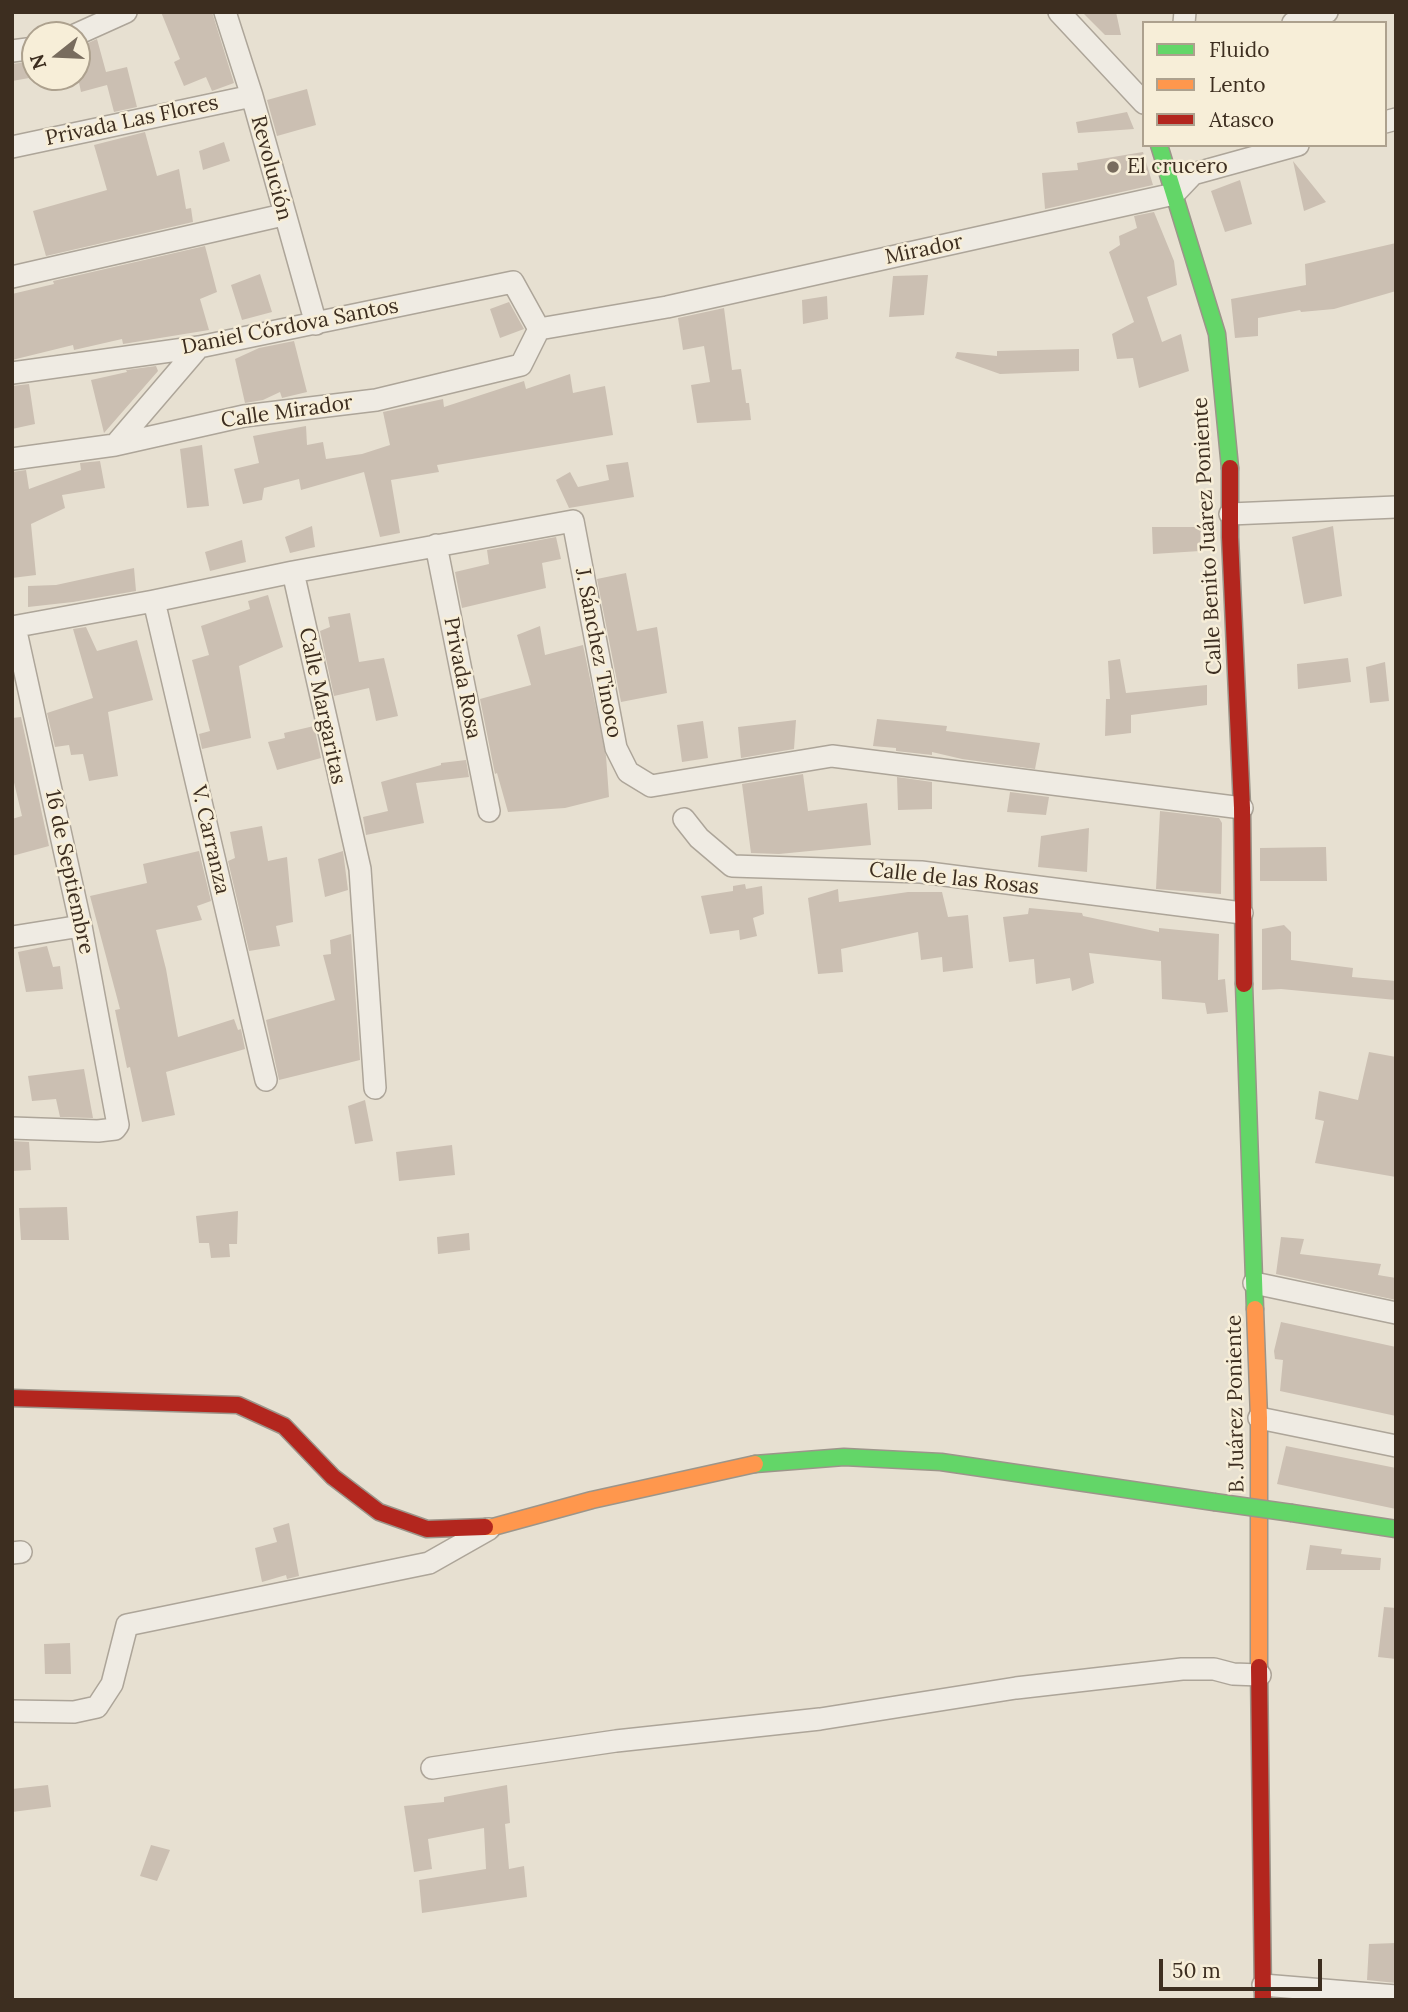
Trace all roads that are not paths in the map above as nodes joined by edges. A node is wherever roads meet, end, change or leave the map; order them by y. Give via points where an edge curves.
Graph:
1 (126, 12) edge
2 (225, 12) edge
3 (1059, 12) edge
4 (1327, 12) edge
5 (1299, 21) edge
6 (91, 28) edge
7 (252, 96) junction
8 (1142, 101) edge
9 (12, 147) edge
10 (1160, 147) edge
11 (1291, 147) edge
12 (1174, 194) junction
13 (283, 215) junction
14 (12, 277) edge
15 (316, 324) junction
16 (539, 329) junction
17 (199, 347) junction
18 (12, 373) edge
19 (115, 445) junction
20 (12, 459) edge
21 (1396, 506) edge
22 (1230, 514) junction
23 (436, 545) junction
24 (292, 572) junction
25 (154, 601) junction
26 (14, 627) edge
27 (1242, 808) junction
28 (489, 811) dead end
29 (684, 819) dead end
30 (1242, 913) junction
31 (81, 926) junction
32 (12, 937) edge
33 (266, 1080) dead end
34 (375, 1087) dead end
35 (12, 1128) edge
36 (1254, 1283) junction
37 (1396, 1313) edge
38 (12, 1398) edge
39 (1259, 1418) junction
40 (1396, 1446) edge
41 (493, 1527) junction
42 (1396, 1529) edge
43 (1260, 1675) junction
44 (12, 1711) edge
45 (432, 1768) dead end
46 (1263, 1992) edge
47 (1396, 1996) edge

1 - 6 street
2 - 7 street, Revolución
3 - 8 street
4 - 5 street
7 - 9 street, Privada Las Flores
7 - 13 street, Revolución
10 - 12 street, Calle Benito Juárez Poniente
11 - 12 street, Mirador via 1193,174
12 - 16 street, Mirador via 667,307
12 - 22 street, Calle Benito Juárez Poniente via 1217,334 1231,476
13 - 14 street
13 - 15 street, Revolución
15 - 16 street, Daniel Córdova Santos via 513,282
15 - 17 street, Daniel Córdova Santos
16 - 19 street, Calle Mirador via 521,365 376,400 244,416
17 - 18 street, Daniel Córdova Santos
17 - 19 street
19 - 20 street, Calle Mirador
21 - 22 street
22 - 27 street, Calle Benito Juárez Poniente
23 - 24 street, J. Sánchez Tinoco
23 - 27 street, J. Sánchez Tinoco via 573,521 616,748 628,772 651,786 832,756
23 - 28 street, Privada Rosa
24 - 25 street, J. Sánchez Tinoco
24 - 34 street, Calle Margaritas via 360,869
25 - 26 street, J. Sánchez Tinoco
25 - 33 street, V. Carranza
26 - 31 street, 16 de Septiembre
27 - 30 street, B. Juárez Poniente
29 - 30 street, Calle de las Rosas via 732,866 921,872
30 - 36 street, B. Juárez Poniente
31 - 32 street
31 - 35 street, 16 de Septiembre via 118,1125 98,1131
36 - 37 street
36 - 39 street, B. Juárez Poniente
38 - 41 street via 238,1405 284,1426 333,1477 379,1512 427,1528
39 - 40 street
39 - 43 street, B. Juárez Poniente
41 - 42 street, bridge via 752,1464 844,1457 941,1462
41 - 44 street via 429,1563 127,1625 112,1684 97,1707 74,1712
43 - 45 street via 1182,1669
43 - 46 street, B. Juárez Poniente
46 - 47 street

